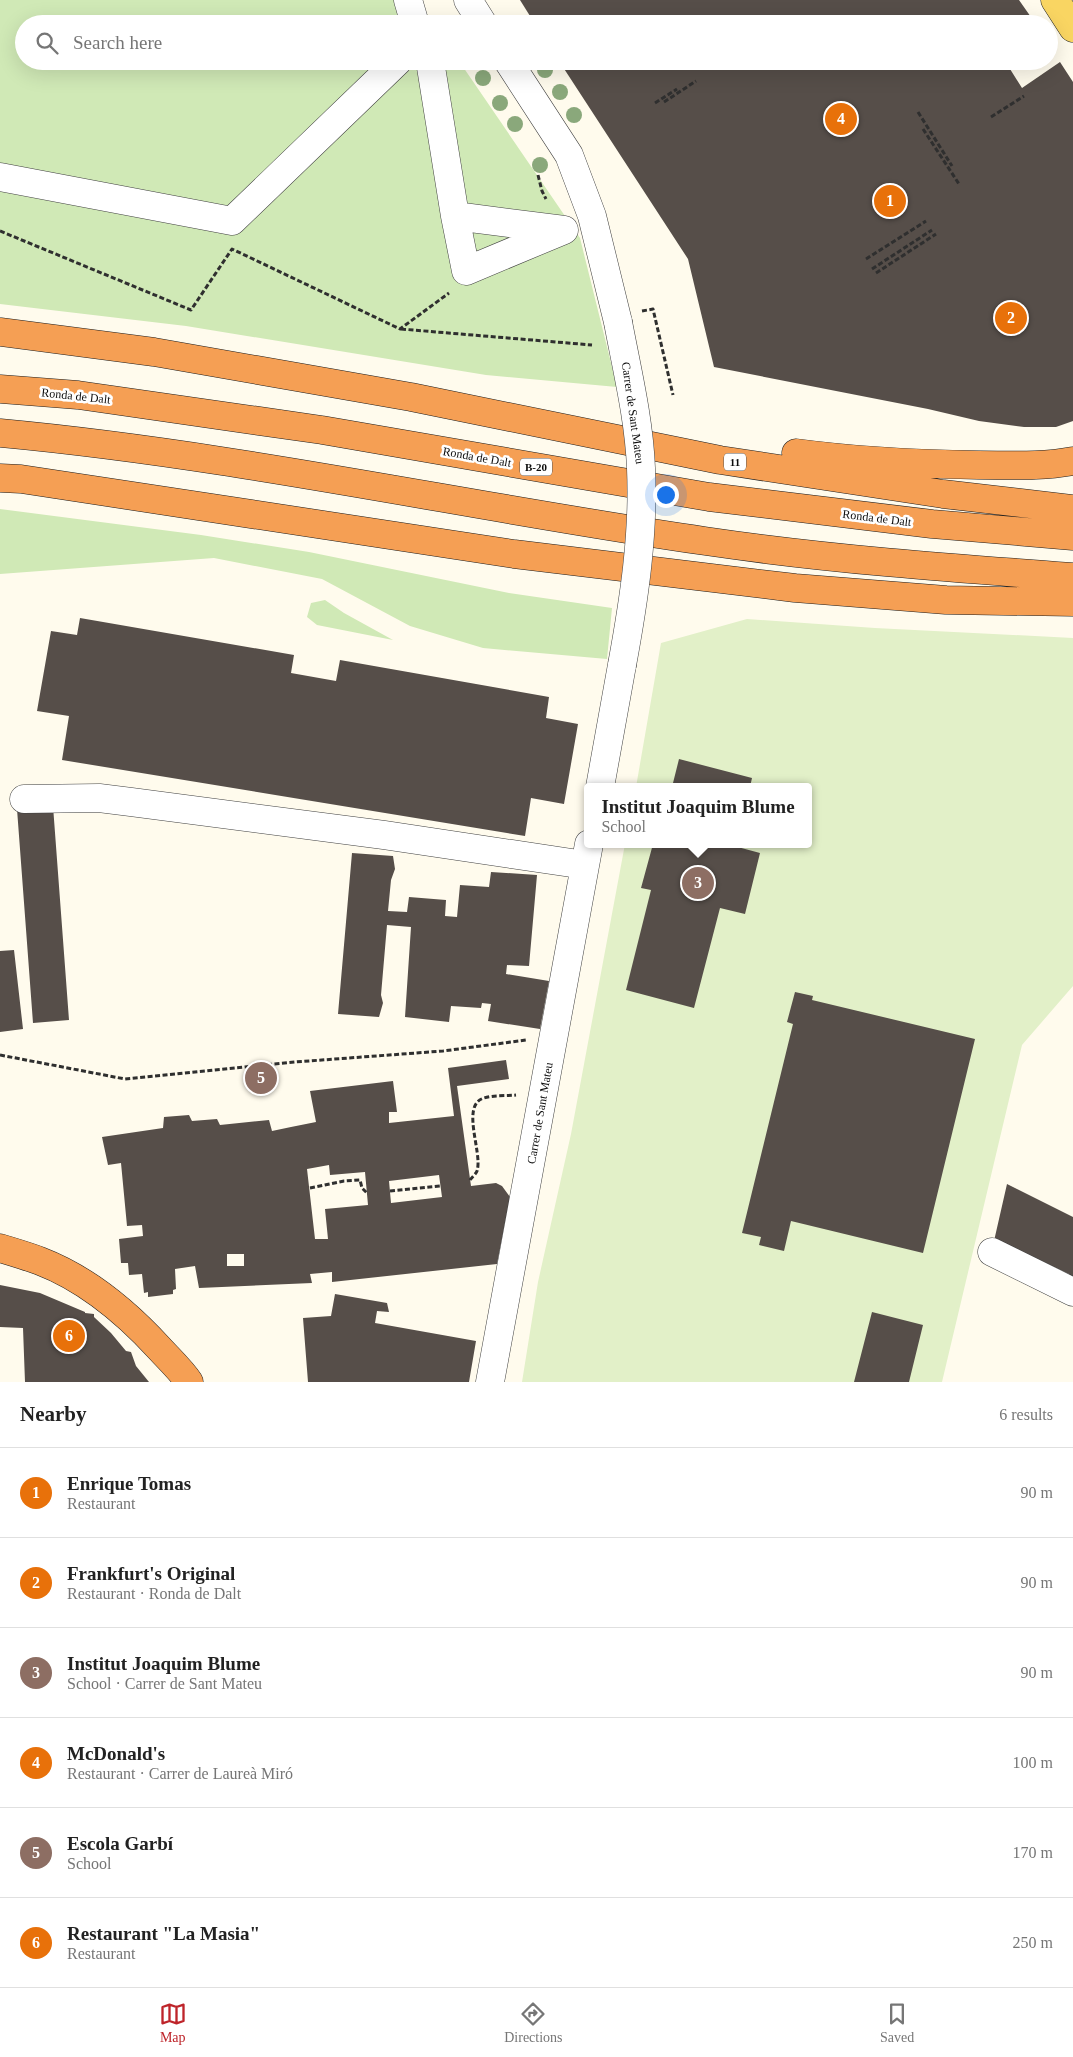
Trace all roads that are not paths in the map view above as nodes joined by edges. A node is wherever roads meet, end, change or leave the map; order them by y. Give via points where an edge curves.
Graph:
1 (408, 0) edge
2 (468, 0) edge
3 (1055, 0) edge
4 (412, 15) edge
5 (478, 15) edge
6 (1073, 28) edge
7 (389, 70) edge
8 (431, 70) edge
9 (514, 70) edge
10 (0, 178) edge
11 (455, 216) dead end
12 (0, 332) edge
13 (0, 389) edge
14 (411, 397) junction
15 (0, 433) edge
16 (1073, 461) edge
17 (0, 478) edge
18 (1073, 509) edge
19 (1073, 536) edge
20 (1073, 577) edge
21 (1073, 602) edge
22 (601, 783) edge
23 (24, 799) dead end
24 (587, 855) edge
25 (0, 1248) edge
26 (992, 1252) dead end
27 (1073, 1292) edge
28 (189, 1382) edge
29 (490, 1382) edge

1 - 4 street
2 - 5 street
3 - 6 main road
7 - 10 street via 232,221
8 - 11 street
9 - 22 street, Carrer de Sant Mateu, bridge via 569,156 629,317 634,410 642,467 642,504 634,597
12 - 14 highway via 128,347
13 - 19 highway, Ronda de Dalt / B-20 via 78,395 322,430 709,497 932,524
14 - 16 highway via 561,412 698,439 825,457 949,465 1034,466
14 - 18 highway, 11 via 720,460 943,494
15 - 20 highway via 72,439 318,476 706,541 936,567
17 - 21 highway via 316,522 514,554 794,588 946,600
23 - 24 street via 99,798 384,834
24 - 29 street, Carrer de Sant Mateu
25 - 28 highway via 40,1260 96,1290 140,1326
26 - 27 street

